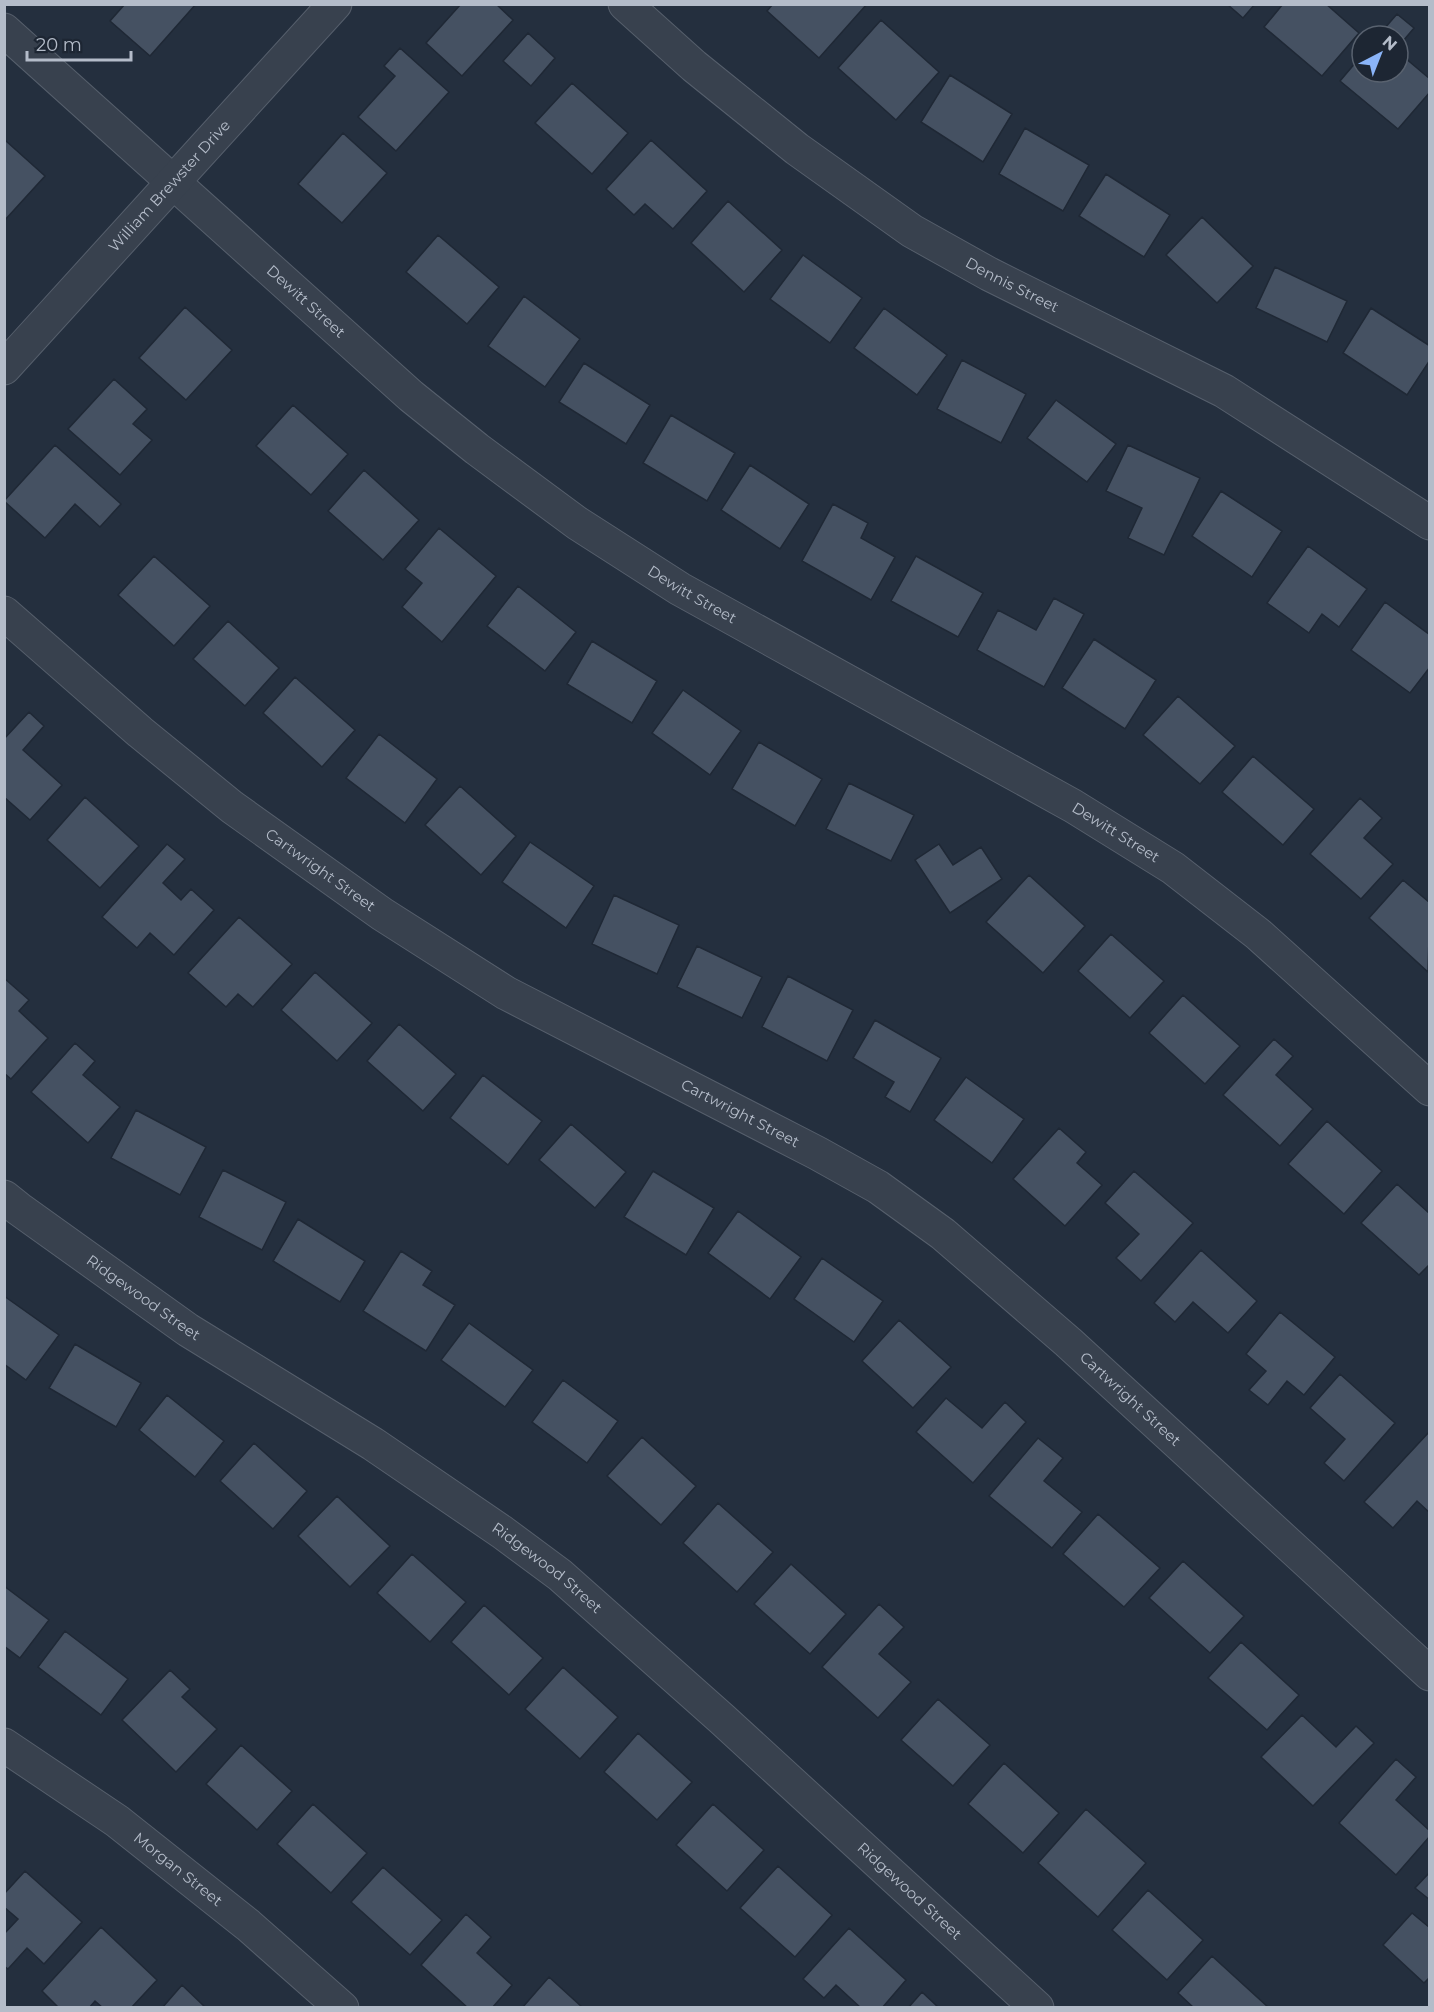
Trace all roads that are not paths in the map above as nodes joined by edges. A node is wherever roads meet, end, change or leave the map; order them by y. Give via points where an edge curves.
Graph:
1 (335, 4) edge
2 (625, 4) edge
3 (4, 30) edge
4 (173, 182) junction
5 (4, 368) edge
6 (1430, 523) edge
7 (4, 613) edge
8 (1430, 1089) edge
9 (4, 1197) edge
10 (1430, 1674) edge
11 (4, 1745) edge
12 (342, 2007) edge
13 (1037, 2007) edge

1 - 4 street, William Brewster Drive
2 - 6 street, Dennis Street via 797,149 912,231 989,274 1224,391
3 - 4 street, Dewitt Street
4 - 5 street, William Brewster Drive
4 - 8 street, Dewitt Street via 411,396 577,523 680,589 1073,806 1173,868 1258,934
7 - 10 street, Cartwright Street via 232,807 382,914 506,993 878,1187 943,1234 1068,1342
9 - 13 street, Ridgewood Street via 188,1330 373,1444 560,1575
11 - 12 street, Morgan Street via 117,1821 248,1925

